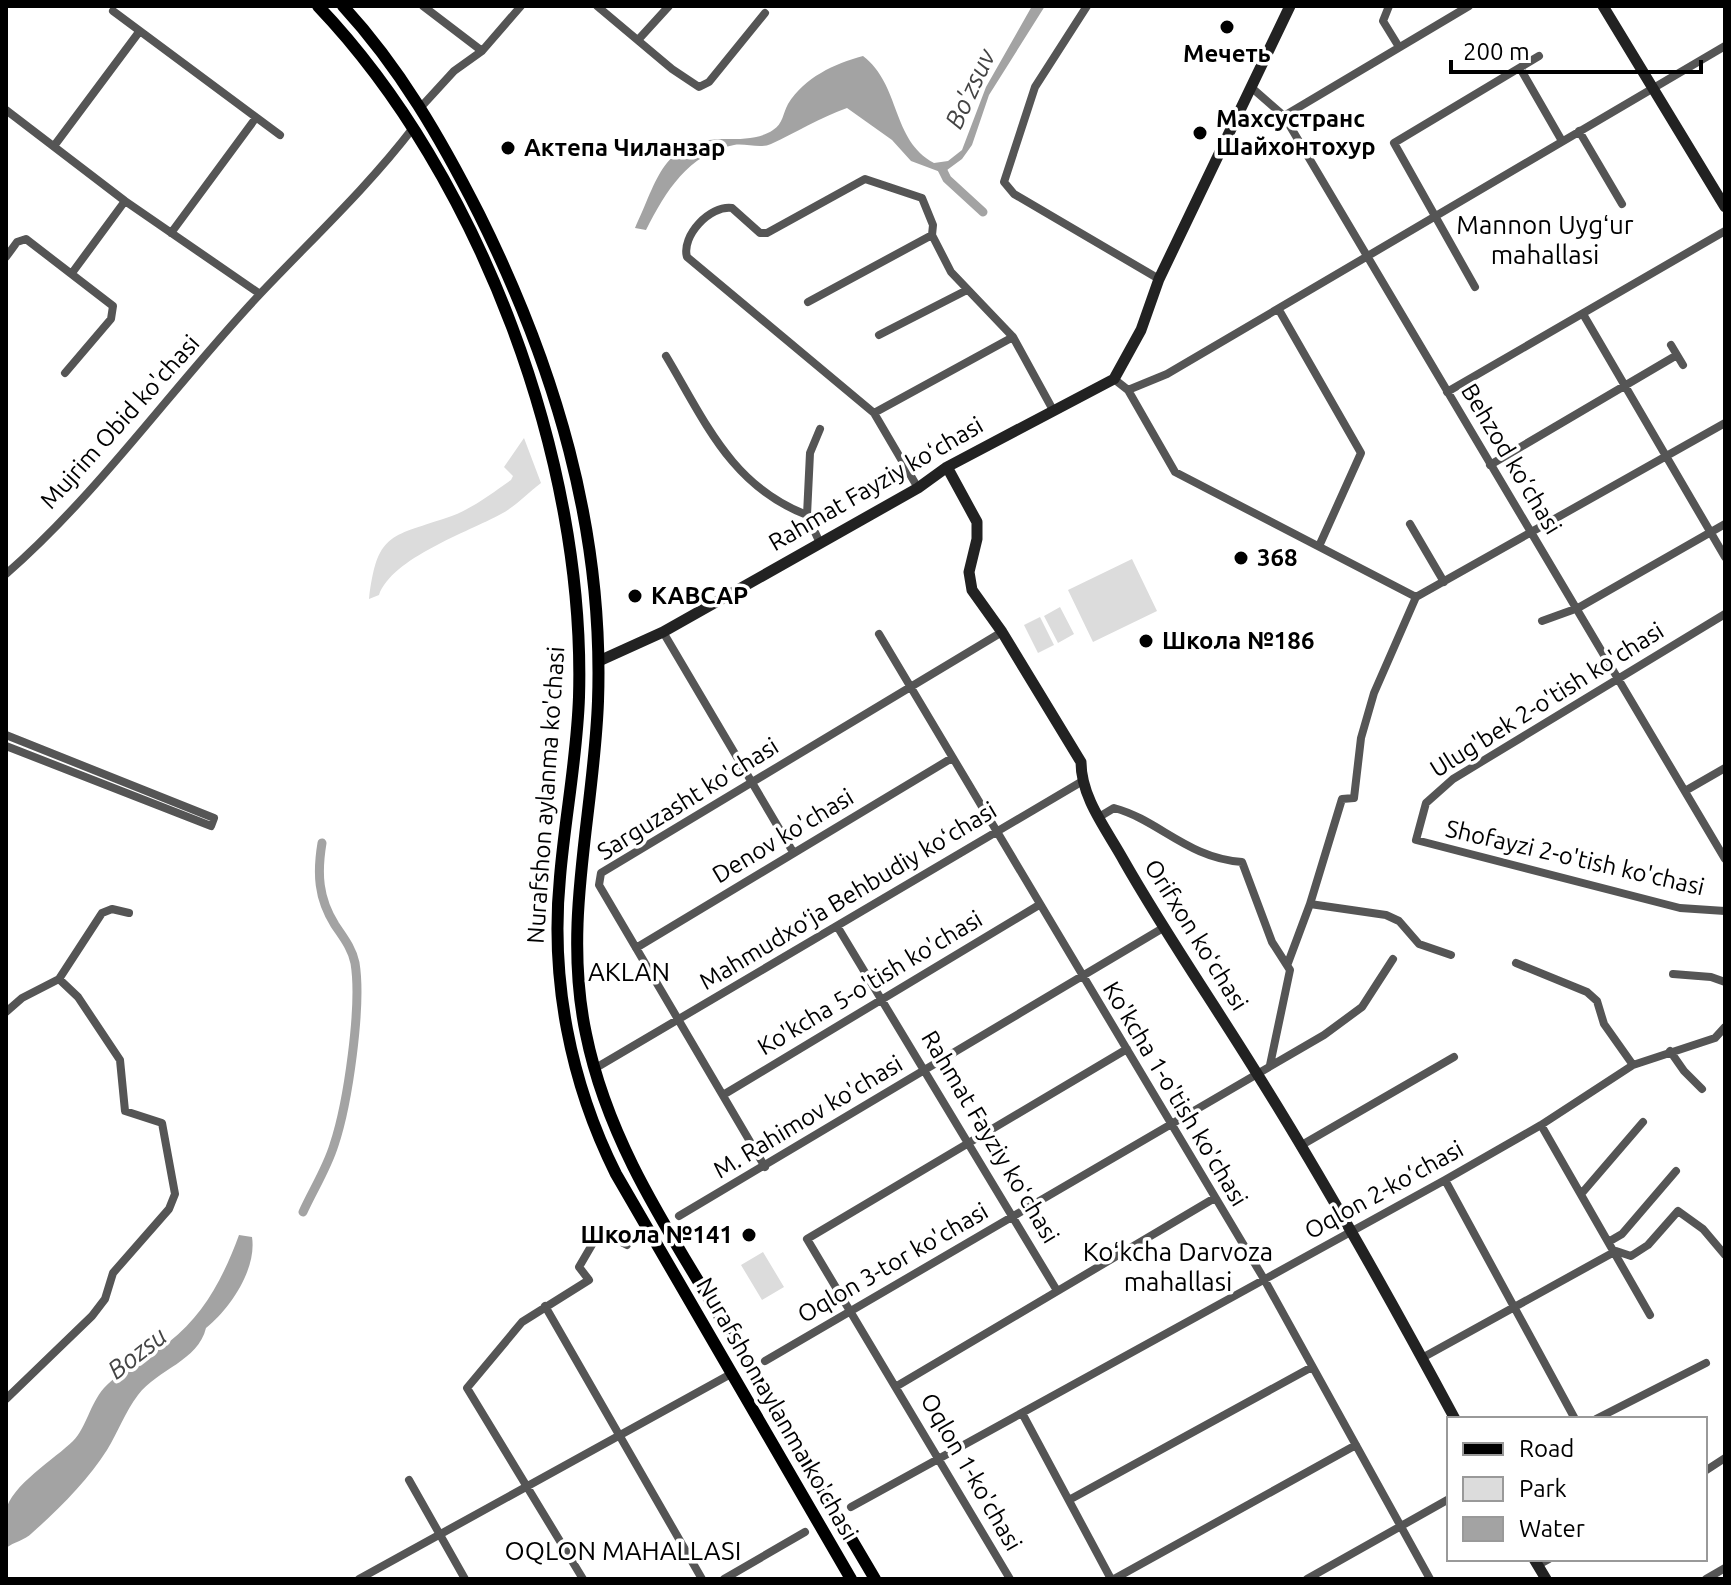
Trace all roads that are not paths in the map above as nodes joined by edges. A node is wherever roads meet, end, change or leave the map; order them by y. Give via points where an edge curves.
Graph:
1 (318, 6) edge
2 (423, 6) edge
3 (521, 6) edge
4 (597, 6) edge
5 (669, 6) edge
6 (1087, 6) edge
7 (1290, 6) edge
8 (1389, 6) edge
9 (1469, 6) edge
10 (1603, 6) edge
11 (347, 10) edge
12 (113, 11) dead end
13 (765, 13) dead end
14 (337, 27) junction
15 (139, 32) junction
16 (638, 40) junction
17 (1399, 47) junction
18 (1724, 49) edge
19 (482, 51) junction
20 (1539, 56) dead end
21 (1520, 68) junction
22 (1252, 88) junction
23 (1651, 88) junction
24 (421, 107) junction
25 (6, 110) edge
26 (1284, 116) junction
27 (255, 119) junction
28 (413, 128) junction
29 (1579, 131) junction
30 (280, 135) dead end
31 (1562, 141) junction
32 (54, 146) junction
33 (125, 201) junction
34 (1622, 204) dead end
35 (1725, 207) edge
36 (1436, 217) junction
37 (1725, 231) edge
38 (171, 233) junction
39 (932, 235) junction
40 (6, 257) edge
41 (1367, 257) junction
42 (72, 273) junction
43 (509, 277) junction
44 (1159, 279) junction
45 (494, 285) junction
46 (1475, 287) dead end
47 (967, 290) junction
48 (260, 294) junction
49 (808, 302) dead end
50 (1279, 310) junction
51 (1583, 314) junction
52 (879, 335) dead end
53 (1013, 337) junction
54 (1671, 345) dead end
55 (1677, 355) junction
56 (666, 356) dead end
57 (1683, 365) dead end
58 (65, 373) dead end
59 (1114, 379) junction
60 (1626, 386) junction
61 (1128, 390) junction
62 (1447, 392) junction
63 (1053, 410) junction
64 (874, 413) junction
65 (1725, 423) edge
66 (820, 429) dead end
67 (1668, 458) junction
68 (1490, 465) junction
69 (947, 467) junction
70 (576, 470) junction
71 (557, 474) junction
72 (918, 488) junction
73 (807, 515) junction
74 (1410, 524) dead end
75 (1725, 524) edge
76 (1711, 532) junction
77 (1533, 534) junction
78 (820, 543) junction
79 (1320, 544) junction
80 (1725, 557) edge
81 (6, 574) edge
82 (1444, 582) junction
83 (1416, 597) junction
84 (1578, 608) junction
85 (1725, 614) edge
86 (1542, 621) dead end
87 (663, 632) junction
88 (1002, 632) junction
89 (879, 634) dead end
90 (599, 661) junction
91 (1618, 677) junction
92 (909, 687) junction
93 (6, 735) edge
94 (6, 746) edge
95 (952, 758) junction
96 (1725, 768) edge
97 (752, 782) junction
98 (1081, 782) junction
99 (1685, 791) junction
100 (1099, 817) junction
101 (995, 832) junction
102 (1416, 840) joint
103 (793, 852) junction
104 (1725, 859) edge
105 (1310, 904) junction
106 (1039, 905) junction
107 (1725, 911) edge
108 (129, 913) dead end
109 (557, 925) junction
110 (575, 926) junction
111 (837, 926) junction
112 (1163, 928) junction
113 (636, 948) junction
114 (1451, 955) dead end
115 (1393, 959) dead end
116 (1288, 963) junction
117 (1516, 963) dead end
118 (1673, 974) dead end
119 (1083, 978) junction
120 (59, 979) junction
121 (1725, 982) edge
122 (881, 998) junction
123 (6, 1012) edge
124 (583, 1020) junction
125 (566, 1022) junction
126 (677, 1022) junction
127 (1725, 1027) edge
128 (1127, 1049) junction
129 (1670, 1051) junction
130 (1454, 1057) dead end
131 (1270, 1065) junction
132 (1633, 1065) junction
133 (594, 1069) junction
134 (1256, 1071) junction
135 (923, 1073) junction
136 (1702, 1089) dead end
137 (723, 1095) junction
138 (1170, 1122) junction
139 (1643, 1122) dead end
140 (1541, 1125) junction
141 (966, 1143) junction
142 (1300, 1146) junction
143 (765, 1167) junction
144 (1676, 1171) dead end
145 (1445, 1180) junction
146 (1582, 1193) junction
147 (1213, 1199) junction
148 (679, 1216) dead end
149 (1012, 1216) junction
150 (1352, 1231) junction
151 (1610, 1241) junction
152 (627, 1245) dead end
153 (1616, 1251) junction
154 (1725, 1255) edge
155 (1264, 1279) junction
156 (1056, 1289) junction
157 (545, 1306) junction
158 (1512, 1307) junction
159 (852, 1309) junction
160 (1650, 1315) dead end
161 (1422, 1358) junction
162 (765, 1361) dead end
163 (1706, 1363) dead end
164 (1312, 1367) junction
165 (729, 1375) junction
166 (897, 1386) junction
167 (6, 1399) edge
168 (1022, 1413) junction
169 (1454, 1417) edge
170 (1574, 1417) edge
171 (1600, 1417) edge
172 (619, 1436) junction
173 (1356, 1445) junction
174 (1725, 1458) edge
175 (941, 1459) junction
176 (1707, 1470) edge
177 (409, 1480) dead end
178 (528, 1486) junction
179 (1069, 1500) junction
180 (1447, 1500) edge
181 (851, 1507) dead end
182 (1401, 1527) junction
183 (805, 1532) dead end
184 (440, 1535) junction
185 (1536, 1562) edge
186 (1725, 1568) edge
187 (359, 1579) edge
188 (465, 1579) edge
189 (583, 1579) edge
190 (702, 1579) edge
191 (724, 1579) edge
192 (851, 1579) edge
193 (875, 1579) edge
194 (1010, 1579) edge
195 (1113, 1579) edge
196 (1307, 1579) edge
197 (1430, 1579) edge
198 (1546, 1579) edge
199 (1706, 1579) edge

1 - 14 main road, Nurafshon aylanma ko'chasi
2 - 19 street
3 - 19 street
4 - 16 street
5 - 16 street
6 - 44 street via 1035,87 1004,182 1014,194
7 - 22 street
8 - 17 street via 1383,21
9 - 17 street
10 - 23 street
11 - 14 main road
11 - 24 main road, Nurafshon aylanma ko'chasi
12 - 15 street
13 - 16 street via 709,82 699,87
14 - 28 main road, Nurafshon aylanma ko'chasi
15 - 27 street
15 - 32 street
17 - 26 street
18 - 23 street
19 - 24 street via 454,71
20 - 21 street
21 - 31 street
21 - 36 street via 1394,142
22 - 26 street, Behzod ko‘chasi
22 - 44 street
23 - 29 street
23 - 35 street
24 - 43 main road, Nurafshon aylanma ko'chasi
25 - 32 street
26 - 41 street, Behzod ko‘chasi
27 - 30 street
27 - 38 street
28 - 45 main road, Nurafshon aylanma ko'chasi
28 - 48 street, Mujrim Obid ko'chasi via 329,226
29 - 31 street
29 - 34 street
31 - 36 street
32 - 33 street
33 - 38 street
33 - 42 street
36 - 41 street
36 - 46 street
37 - 51 street
38 - 48 street
39 - 47 street
39 - 49 street
39 - 64 street via 922,198 869,178 767,233 760,233 732,208 721,208 710,212 687,241 687,257
40 - 42 street via 26,239
41 - 50 street
41 - 62 street, Behzod ko‘chasi
42 - 58 street via 113,306 111,319
43 - 45 main road via 503,285
43 - 70 main road, Nurafshon aylanma ko'chasi
44 - 59 street via 1141,330
45 - 71 main road, Nurafshon aylanma ko'chasi via 533,384
47 - 52 street
47 - 53 street
48 - 81 street, Mujrim Obid ko'chasi via 106,470
50 - 61 street via 1167,374
50 - 79 street via 1361,453
51 - 60 street
51 - 62 street
53 - 63 street
53 - 64 street
54 - 55 street
55 - 57 street
55 - 60 street
56 - 73 street via 731,464 779,504
59 - 61 street
59 - 63 street, Rahmat Fayziy koʻchasi
60 - 67 street
60 - 68 street
61 - 79 street via 1175,472
62 - 68 street, Behzod ko‘chasi
63 - 69 street, Rahmat Fayziy koʻchasi
64 - 72 street
65 - 67 street
66 - 73 street via 810,453
67 - 76 street
67 - 77 street
68 - 77 street, Behzod ko‘chasi
69 - 72 street, Rahmat Fayziy koʻchasi
69 - 88 street, Orifxon koʻchasi via 977,522 970,584
70 - 71 main road via 565,465
70 - 90 main road, Nurafshon aylanma ko'chasi via 594,574
71 - 109 main road, Nurafshon aylanma ko'chasi via 573,559 580,670
72 - 78 street, Rahmat Fayziy koʻchasi
73 - 78 street
74 - 82 street
75 - 76 street
76 - 80 street
76 - 84 street
77 - 82 street
77 - 84 street, Behzod ko‘chasi
78 - 87 street, Rahmat Fayziy koʻchasi
79 - 83 street
82 - 83 street
83 - 105 street via 1374,693 1361,738 1354,798 1342,799
84 - 86 street
84 - 91 street, Behzod ko‘chasi
85 - 91 street, Ulug'bek 2-o'tish ko'chasi
87 - 90 street, Rahmat Fayziy koʻchasi
87 - 97 street
88 - 92 street, Sarguzasht ko'chasi
88 - 98 street, Orifxon koʻchasi via 1081,762
89 - 92 street, Ko'kcha 1-o'tish ko'chasi
90 - 110 main road, Nurafshon aylanma ko'chasi via 593,777
91 - 99 street, Behzod ko‘chasi
91 - 102 street, Ulug'bek 2-o'tish ko'chasi via 1443,786 1426,803
92 - 95 street, Ko'kcha 1-o'tish ko'chasi
92 - 97 street, Sarguzasht ko'chasi
93 - 94 street via 214,818 211,826
95 - 101 street, Ko'kcha 1-o'tish ko'chasi
95 - 103 street, Denov ko'chasi
96 - 99 street
97 - 103 street
97 - 113 street, Sarguzasht ko'chasi via 601,873 599,885
98 - 100 street, Orifxon koʻchasi
98 - 101 street, Mahmudxoʻja Behbudiy koʻchasi
99 - 104 street, Behzod ko‘chasi
100 - 112 street, Orifxon koʻchasi
100 - 116 street via 1114,808 1126,811 1186,848 1242,862 1272,942
101 - 106 street, Ko'kcha 1-o'tish ko'chasi
101 - 111 street, Mahmudxoʻja Behbudiy koʻchasi
102 - 107 street, Shofayzi 2-o'tish ko'chasi via 1680,908
103 - 113 street, Denov ko'chasi
105 - 114 street via 1386,915 1399,921 1419,944
105 - 116 street
106 - 119 street, Ko'kcha 1-o'tish ko'chasi
106 - 122 street, Ko'kcha 5-o'tish ko'chasi
108 - 120 street via 102,913
109 - 110 main road via 566,931
109 - 125 main road, Nurafshon aylanma ko'chasi
110 - 124 main road, Nurafshon aylanma ko'chasi
111 - 122 street, Rahmat Fayziy koʻchasi
111 - 126 street, Mahmudxoʻja Behbudiy koʻchasi
112 - 119 street, M. Rahimov ko'chasi
112 - 134 street, Orifxon koʻchasi
113 - 126 street, Sarguzasht ko'chasi
115 - 131 street, Oqlon 3-tor ko'chasi via 1362,1007
116 - 131 street via 1284,1009
117 - 132 street via 1587,992
118 - 121 street
119 - 128 street, Ko'kcha 1-o'tish ko'chasi
119 - 135 street, M. Rahimov ko'chasi
120 - 123 street
120 - 167 street via 78,997 120,1060 125,1111 162,1123 175,1194 169,1209 113,1273 105,1299 92,1316
122 - 135 street, Rahmat Fayziy koʻchasi
122 - 137 street, Ko'kcha 5-o'tish ko'chasi
124 - 125 main road via 573,1014
124 - 133 main road, Nurafshon aylanma ko'chasi
125 - 165 main road, Nurafshon aylanma ko'chasi via 606,1153
126 - 133 street, Mahmudxoʻja Behbudiy koʻchasi
126 - 137 street, Sarguzasht ko'chasi
127 - 129 street, Oqlon 2-ko‘chasi via 1715,1038
128 - 138 street, Ko'kcha 1-o'tish ko'chasi
128 - 141 street
129 - 132 street, Oqlon 2-ko‘chasi
129 - 136 street
130 - 142 street
131 - 134 street, Oqlon 3-tor ko'chasi
132 - 140 street, Oqlon 2-ko‘chasi
133 - 193 main road, Nurafshon aylanma ko'chasi via 617,1135 646,1194
134 - 138 street, Oqlon 3-tor ko'chasi
134 - 142 street, Orifxon koʻchasi
135 - 141 street, Rahmat Fayziy koʻchasi
135 - 143 street, M. Rahimov ko'chasi
137 - 143 street, Sarguzasht ko'chasi
138 - 147 street, Ko'kcha 1-o'tish ko'chasi
138 - 149 street, Oqlon 3-tor ko'chasi
139 - 146 street
140 - 145 street, Oqlon 2-ko‘chasi
140 - 146 street
141 - 149 street, Rahmat Fayziy koʻchasi
141 - 159 street, Oqlon 1-ko'chasi via 807,1239
142 - 150 street, Orifxon koʻchasi
143 - 148 street, M. Rahimov ko'chasi
144 - 151 street
145 - 150 street, Oqlon 2-ko‘chasi
145 - 158 street
146 - 151 street
147 - 155 street, Ko'kcha 1-o'tish ko'chasi
147 - 156 street, Oqlon 1-ko'chasi
149 - 156 street, Rahmat Fayziy koʻchasi
149 - 159 street, Oqlon 3-tor ko'chasi
150 - 155 street, Oqlon 2-ko‘chasi
150 - 161 street, Orifxon koʻchasi
151 - 153 street
152 - 157 street via 600,1231 579,1267 589,1280
153 - 154 street via 1631,1256 1680,1211
153 - 158 street
153 - 160 street
155 - 164 street, Ko'kcha 1-o'tish ko'chasi
155 - 168 street, Oqlon 2-ko‘chasi
156 - 166 street, Oqlon 1-ko'chasi
157 - 172 street
157 - 178 street via 522,1322 467,1388
158 - 161 street
158 - 170 street
159 - 162 street, Oqlon 3-tor ko'chasi
159 - 166 street, Oqlon 1-ko'chasi
161 - 169 street, Orifxon koʻchasi
163 - 171 street
164 - 173 street, Ko'kcha 1-o'tish ko'chasi
164 - 179 street
165 - 172 street
165 - 192 main road, Nurafshon aylanma ko'chasi
166 - 175 street, Oqlon 1-ko'chasi
168 - 175 street, Oqlon 2-ko‘chasi
168 - 179 street
172 - 178 street
172 - 190 street
173 - 182 street, Ko'kcha 1-o'tish ko'chasi
173 - 195 street
174 - 176 street
175 - 181 street, Oqlon 2-ko‘chasi
175 - 194 street, Oqlon 1-ko'chasi
177 - 184 street
178 - 184 street
178 - 189 street
179 - 195 street
180 - 182 street
182 - 196 street
182 - 197 street, Ko'kcha 1-o'tish ko'chasi
183 - 191 street
184 - 187 street
184 - 188 street
185 - 198 street
186 - 199 street

